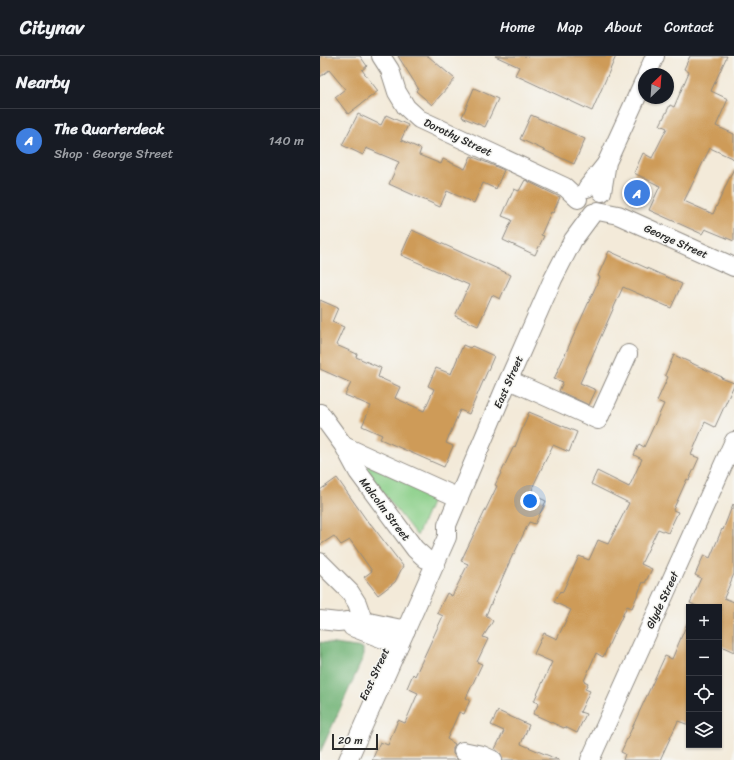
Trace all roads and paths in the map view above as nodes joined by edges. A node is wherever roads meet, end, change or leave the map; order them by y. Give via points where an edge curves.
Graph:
1 (380, 56) edge
2 (655, 56) edge
3 (650, 68) edge
4 (638, 93) edge
5 (591, 199) junction
6 (734, 267) edge
7 (628, 354) dead end
8 (509, 380) junction
9 (320, 413) edge
10 (734, 441) edge
11 (344, 446) junction
12 (459, 498) junction
13 (431, 561) junction
14 (320, 562) edge
15 (320, 620) edge
16 (363, 620) junction
17 (338, 622) junction
18 (397, 636) junction
19 (463, 751) dead end
20 (334, 760) edge
21 (348, 760) edge
22 (493, 760) edge
23 (590, 760) edge

1 - 5 street, Dorothy Street via 390,70 397,92 406,107 419,119
2 - 3 street
4 - 5 street, East Street
5 - 6 street, George Street via 618,215
5 - 8 street, East Street
7 - 8 street via 598,420
8 - 12 street, East Street
9 - 11 street, Malcolm Street
10 - 23 street, Glyde Street
11 - 12 street, Malcolm Street
11 - 13 street, Malcolm Street via 358,472 415,549
12 - 13 street, East Street via 447,525 437,533
13 - 18 street, East Street
14 - 16 street via 350,592
15 - 17 street
16 - 17 street
16 - 18 street
17 - 18 street
18 - 20 street, East Street
18 - 21 street, East Street
19 - 22 street

